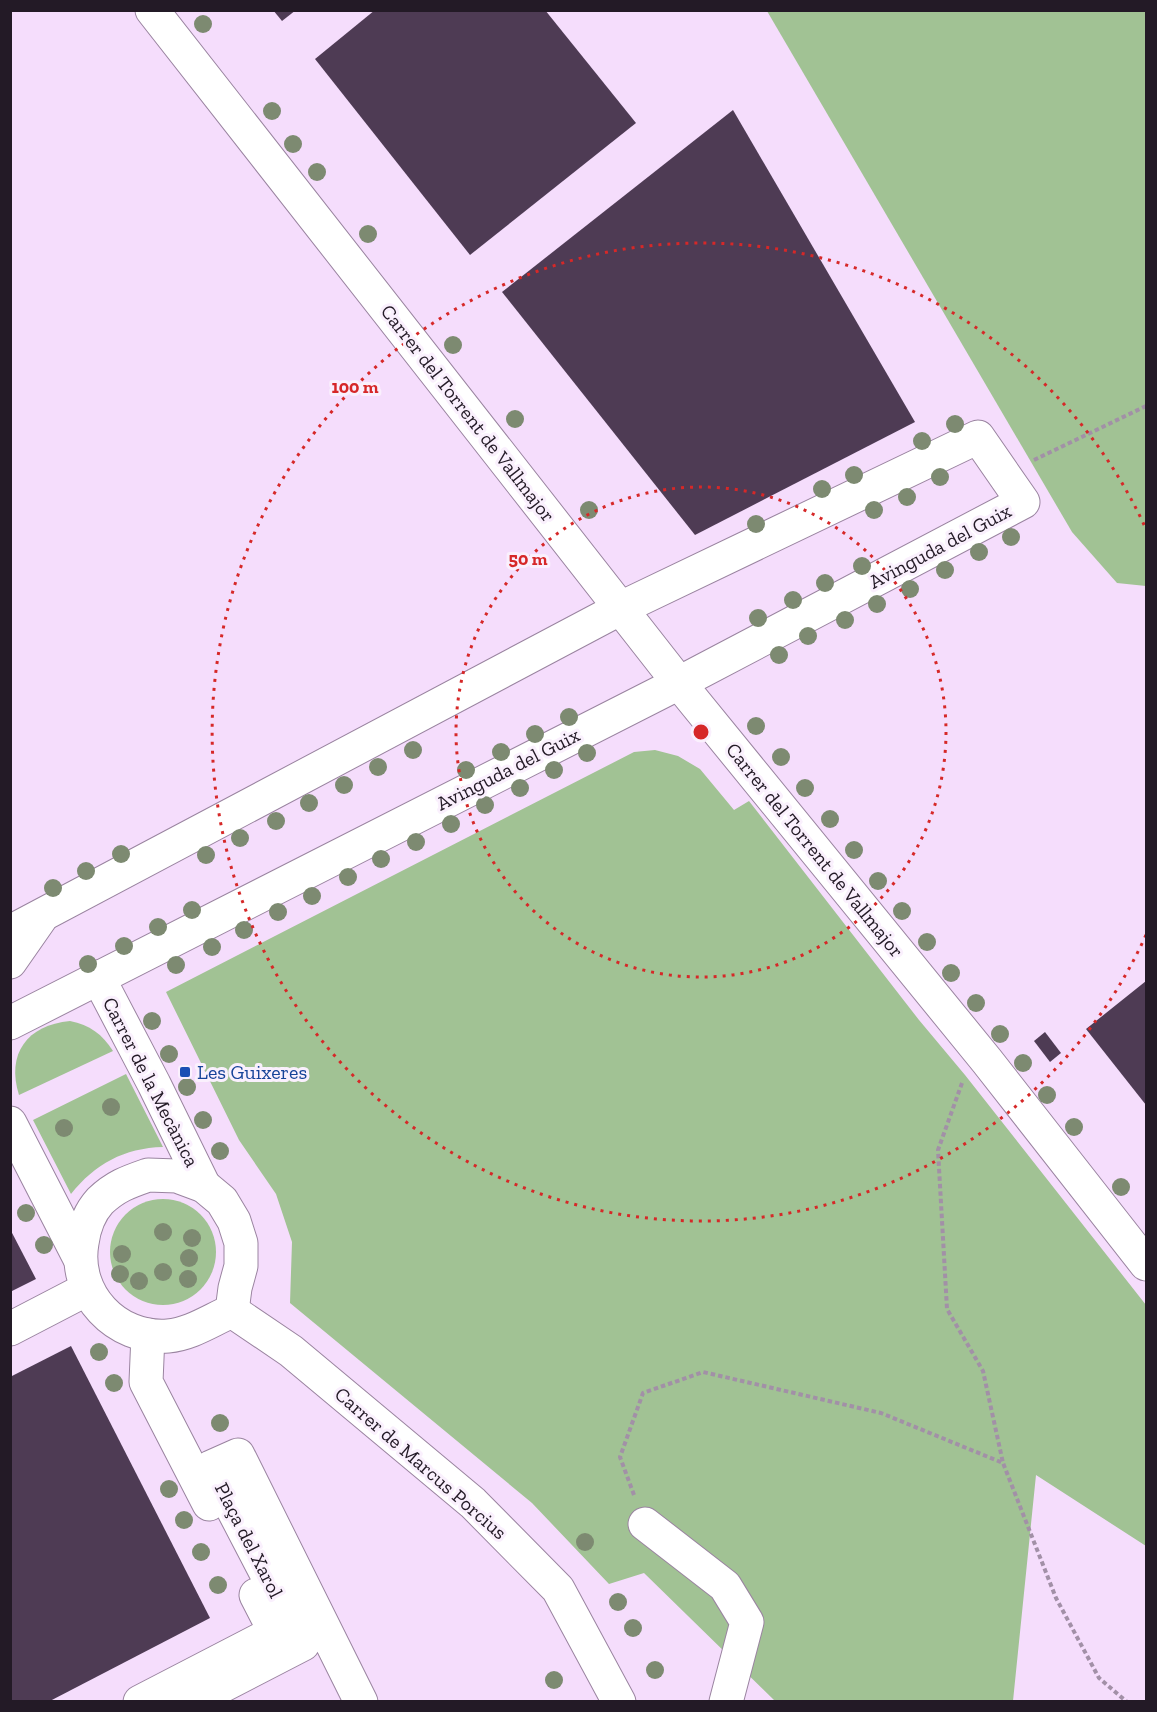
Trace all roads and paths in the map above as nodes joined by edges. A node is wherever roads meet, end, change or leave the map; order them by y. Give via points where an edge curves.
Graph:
1 (152, 10) edge
2 (1146, 406) edge
3 (1003, 474) junction
4 (621, 608) junction
5 (679, 683) junction
6 (43, 915) junction
7 (10, 932) edge
8 (10, 962) edge
9 (98, 977) junction
10 (10, 1023) edge
11 (987, 1061) junction
12 (10, 1123) edge
13 (204, 1186) junction
14 (79, 1257) junction
15 (1146, 1264) edge
16 (87, 1289) junction
17 (232, 1311) junction
18 (10, 1329) edge
19 (148, 1335) junction
20 (1003, 1463) junction
21 (645, 1524) joint
22 (140, 1701) edge
23 (191, 1701) edge
24 (361, 1701) edge
25 (620, 1701) edge
26 (726, 1701) edge
27 (1127, 1701) edge

1 - 4 street, Carrer del Torrent de Vallmajor
2 - 3 path
3 - 4 street, Avinguda del Guix via 978,437
3 - 5 street, Avinguda del Guix via 1023,502
4 - 5 street, Carrer del Torrent de Vallmajor
4 - 6 street, Avinguda del Guix
5 - 9 street, Avinguda del Guix
5 - 11 street, Carrer del Torrent de Vallmajor
6 - 7 street, Avinguda del Guix
6 - 8 street
9 - 10 street, Avinguda del Guix
9 - 13 street, Carrer de la Mecànica
11 - 15 street, Carrer del Torrent de Vallmajor
11 - 20 path via 965,1075 938,1150 947,1309 983,1371
12 - 14 street
13 - 14 street via 177,1176 158,1175 120,1185 98,1203 84,1228
13 - 17 street via 222,1201 241,1243 241,1266
14 - 16 street
16 - 18 street
16 - 19 street via 101,1311 123,1327
17 - 19 street via 189,1332
17 - 25 street, Carrer de Marcus Porcius via 291,1351 473,1503 558,1589
19 - 22 street via 146,1382 275,1632
20 - 21 path via 881,1413 703,1372 643,1393 620,1457
20 - 27 path via 1056,1598 1100,1678
21 - 26 street via 725,1586 747,1622
23 - 24 street, Plaça del Xarol via 303,1644 211,1467 238,1455

